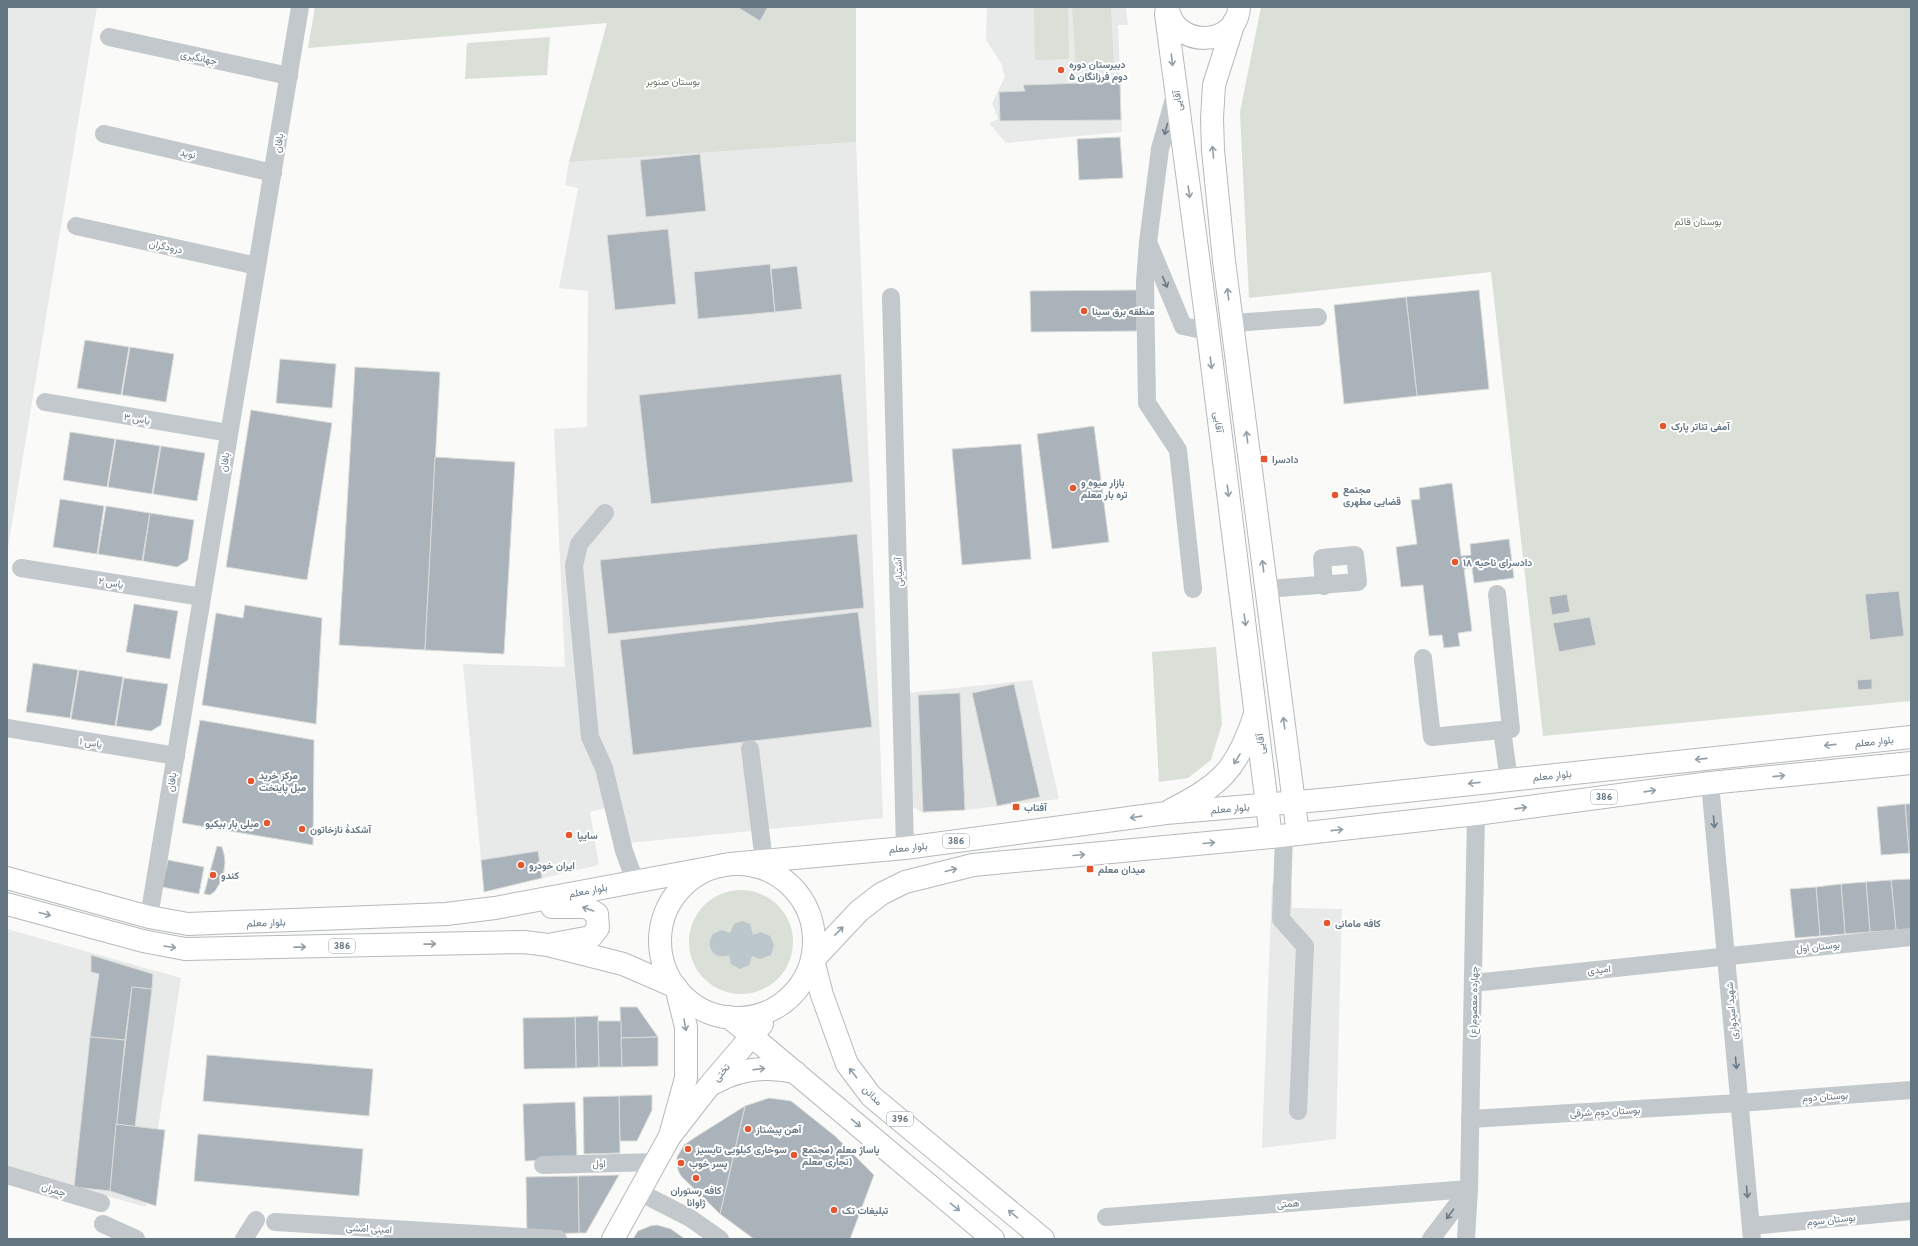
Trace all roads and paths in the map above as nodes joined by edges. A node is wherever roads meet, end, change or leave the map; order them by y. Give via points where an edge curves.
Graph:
1 (300, 7) edge
2 (1167, 7) edge
3 (1237, 15) edge
4 (109, 37) dead end
5 (289, 76) junction
6 (1176, 92) junction
7 (104, 134) dead end
8 (273, 173) junction
9 (76, 226) dead end
10 (1148, 242) junction
11 (257, 266) junction
12 (891, 297) dead end
13 (1318, 317) dead end
14 (1232, 323) junction
15 (1207, 331) junction
16 (45, 402) dead end
17 (229, 433) junction
18 (605, 513) dead end
19 (21, 568) dead end
20 (1324, 586) dead end
21 (1193, 589) dead end
22 (1266, 590) junction
23 (1497, 594) dead end
24 (202, 597) junction
25 (1423, 658) dead end
26 (1256, 710) junction
27 (7, 728) edge
28 (1502, 730) junction
29 (1911, 737) edge
30 (750, 749) dead end
31 (176, 756) junction
32 (1289, 762) junction
33 (1911, 763) edge
34 (1509, 780) junction
35 (1710, 783) junction
36 (1331, 799) junction
37 (1294, 802) junction
38 (1267, 805) junction
39 (1166, 813) junction
40 (1476, 814) junction
41 (1284, 836) junction
42 (905, 848) junction
43 (764, 861) junction
44 (730, 864) junction
45 (7, 878) edge
46 (635, 882) junction
47 (7, 904) edge
48 (495, 908) junction
49 (149, 918) junction
50 (1911, 937) edge
51 (548, 945) junction
52 (1726, 955) junction
53 (813, 960) junction
54 (1473, 983) junction
55 (676, 987) junction
56 (774, 1009) junction
57 (729, 1018) junction
58 (752, 1036) junction
59 (795, 1072) junction
60 (709, 1086) junction
61 (1911, 1090) edge
62 (1739, 1103) junction
63 (1298, 1111) dead end
64 (1470, 1119) junction
65 (670, 1136) junction
66 (655, 1162) junction
67 (543, 1165) dead end
68 (7, 1175) edge
69 (1469, 1189) junction
70 (639, 1192) junction
71 (101, 1203) dead end
72 (1911, 1211) edge
73 (1106, 1217) dead end
74 (256, 1220) dead end
75 (275, 1222) dead end
76 (103, 1224) dead end
77 (1751, 1233) edge
78 (136, 1239) edge
79 (244, 1239) edge
80 (558, 1239) edge
81 (613, 1239) edge
82 (720, 1239) edge
83 (993, 1239) edge
84 (1043, 1239) edge
85 (1431, 1239) edge
86 (1466, 1239) edge

1 - 5 street, بافان
2 - 3 main road via 1173,22 1181,31 1192,37 1204,39 1216,37 1226,31
2 -> 6 main road, آقایی
14 -> 3 main road via 1212,150 1212,118 1214,84
4 - 5 street, جهانگیری
5 - 8 street, بافان
6 -> 10 street via 1160,149
6 -> 15 main road, آقایی
7 - 8 street, نوید
8 - 11 street, بافان
9 - 11 street, درودگران
10 -> 15 street via 1183,326
10 - 21 street via 1147,403 1178,450
11 - 17 street, بافان
12 - 42 street, آشتیانی
13 - 14 street
22 -> 14 main road
15 -> 26 main road, آقایی
16 - 17 street, یاس ۳
17 - 24 street, بافان
18 - 46 street via 580,544 574,566 590,737 604,768 624,851
19 - 24 street, یاس ۲
20 - 22 street
32 -> 22 main road
23 - 28 street via 1511,729
24 - 31 street, بافان
25 - 28 street via 1432,737
26 - 38 main road, آقایی
26 -> 39 main road via 1246,743 1230,770 1215,784
27 - 31 street, یاس ۱
28 - 34 street
29 -> 34 main road, بلوار معلم / 386
30 - 43 street
31 - 49 street, بافان
32 - 36 main road via 1309,787
32 - 37 main road
35 -> 33 main road, 386
34 -> 36 main road, بلوار معلم / 386
40 -> 35 main road, 386
35 -> 52 street, شهيد امیدواری
36 - 37 main road, بلوار معلم / 386
37 - 38 main road, بلوار معلم / 386
37 - 41 main road
38 - 39 main road, بلوار معلم / 386
38 - 41 main road, آقایی
39 -> 42 main road, بلوار معلم / 386
41 -> 40 main road, 386
40 - 54 street, چهارده معصوم(ع)
53 -> 41 main road, 386 via 860,911 881,894 905,882 973,865
41 - 63 street via 1281,919 1305,946
42 - 43 main road, بلوار معلم / 386
43 - 44 main road, بلوار معلم / 386
44 - 46 main road, بلوار معلم / 386
44 - 53 main road via 754,865 777,874 796,890 809,911 815,935
44 - 55 main road via 710,868 692,878 677,892 666,910 660,929 660,950 666,970
45 - 49 main road, بلوار معلم / 386
46 - 48 main road, بلوار معلم / 386
47 -> 51 main road, 386 via 143,941 185,949 524,942
48 - 49 main road, بلوار معلم / 386 via 446,914 211,924 188,924
51 -> 48 main road via 591,936 598,928 597,914 586,907
50 - 52 street, بوستان اول
51 - 55 main road, 386 via 623,964
52 - 54 street, امیدی
52 -> 62 street, شهيد امیدواری
53 - 56 main road via 804,980 791,997
84 -> 53 main road, مدائن / 396 via 871,1096 846,1064
54 - 64 street, چهارده معصوم(ع)
55 - 57 main road via 696,1006
55 -> 65 main road, تختی via 686,1027 686,1078
56 - 57 main road via 752,1017
56 - 58 main road, تختی
57 - 58 main road
58 - 59 main road
58 - 60 main road, تختی
60 -> 59 main road via 726,1076 762,1068
59 -> 83 main road
60 - 65 main road, تختی
61 - 62 street, بوستان دوم
62 - 64 street, بوستان دوم شرقی
62 -> 77 street, شهيد امیدواری
64 - 69 street, چهارده معصوم(ع)
65 - 66 main road, تختی
66 - 67 street, اول
66 - 70 main road, تختی
68 - 71 street, چمران
69 - 73 street, همتی
69 -> 85 street
69 - 86 street, چهارده معصوم(ع)
70 - 81 main road, تختی
70 - 82 street via 690,1218
72 - 77 street, بوستان سوم
74 - 79 street
75 - 80 street, امینی امشی
76 - 78 street

